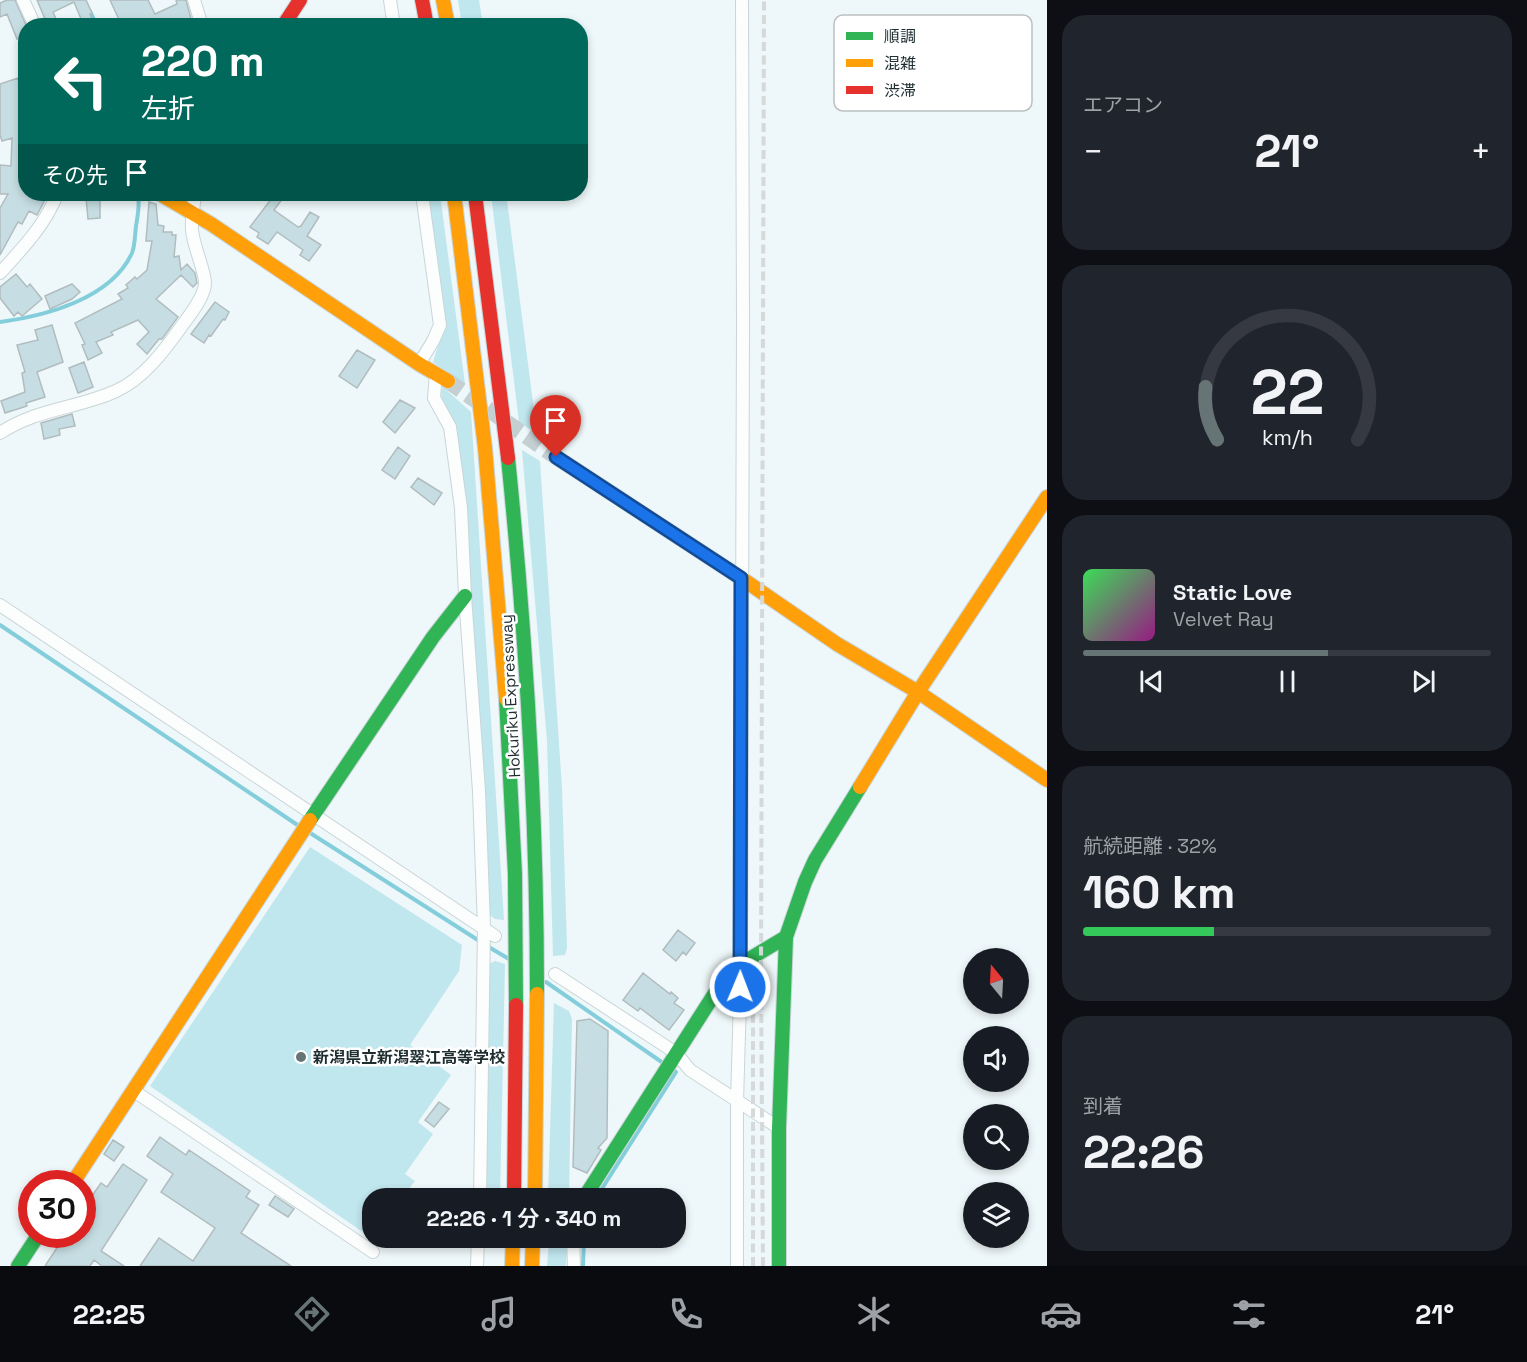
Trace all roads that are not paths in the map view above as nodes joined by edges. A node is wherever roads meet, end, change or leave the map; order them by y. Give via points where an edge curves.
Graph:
1 (24, 0) edge
2 (194, 0) edge
3 (300, 0) edge
4 (390, 0) edge
5 (422, 0) edge
6 (443, 0) edge
7 (742, 0) edge
8 (32, 18) edge
9 (200, 18) edge
10 (288, 18) edge
11 (392, 18) edge
12 (425, 18) edge
13 (446, 18) edge
14 (54, 201) edge
15 (172, 201) edge
16 (194, 201) edge
17 (423, 201) edge
18 (455, 201) edge
19 (476, 201) edge
20 (192, 212) junction
21 (0, 273) edge
22 (419, 364) junction
23 (442, 378) joint
24 (0, 433) edge
25 (556, 457) tunnel mouth
26 (1047, 497) edge
27 (741, 578) junction
28 (465, 596) junction
29 (0, 605) edge
30 (918, 692) junction
31 (1047, 780) edge
32 (315, 813) junction
33 (484, 927) junction
34 (495, 936) dead end
35 (786, 938) junction
36 (741, 964) junction
37 (555, 974) dead end
38 (676, 1053) junction
39 (134, 1091) junction
40 (737, 1102) junction
41 (778, 1128) junction
42 (81, 1170) edge
43 (480, 1188) edge
44 (514, 1188) edge
45 (535, 1188) edge
46 (591, 1188) edge
47 (30, 1248) edge
48 (478, 1248) edge
49 (513, 1248) edge
50 (533, 1248) edge
51 (573, 1248) edge
52 (373, 1252) dead end
53 (18, 1266) edge
54 (477, 1266) edge
55 (512, 1266) edge
56 (532, 1266) edge
57 (574, 1266) edge
58 (737, 1266) edge
59 (779, 1266) edge

1 - 8 street
2 - 9 street
3 - 10 main road
4 - 11 street
5 - 12 main road
6 - 13 main road
7 - 27 street
14 - 21 street via 31,239
15 - 20 main road
16 - 20 street
17 - 22 street via 440,325
18 - 44 main road, Hokuriku Expressway via 483,420 504,655 515,876
19 - 45 main road, Hokuriku Expressway via 503,405 525,647 536,877
20 - 22 main road
20 - 24 street via 192,231 205,284 195,308 167,346 139,376 117,391 50,410
22 - 23 main road
23 - 28 street via 434,398 450,428 456,462
25 - 27 main road
26 - 30 main road
27 - 30 main road via 837,644
27 - 36 street
28 - 32 main road via 433,637
28 - 33 street
29 - 32 street
30 - 31 main road
30 - 35 main road via 815,860
32 - 33 street
32 - 39 main road
33 - 34 street
33 - 43 street
35 - 36 main road
35 - 41 main road
36 - 38 main road via 724,979
36 - 40 street
37 - 38 street
38 - 40 street via 690,1070
38 - 46 main road
39 - 42 main road
39 - 52 street
40 - 41 street
40 - 58 street
41 - 59 main road
47 - 53 main road
48 - 54 street
49 - 55 main road
50 - 56 main road
51 - 57 street

